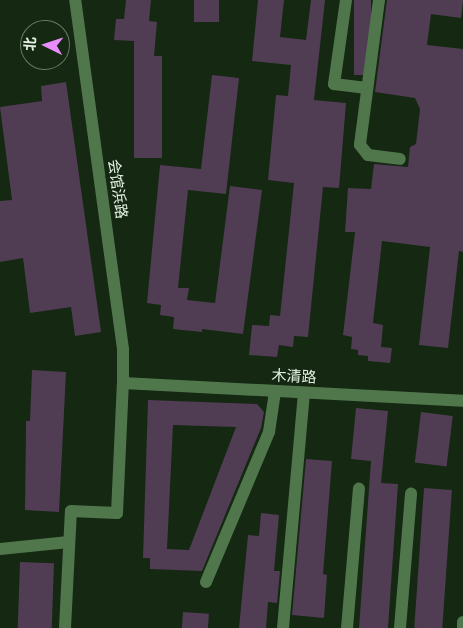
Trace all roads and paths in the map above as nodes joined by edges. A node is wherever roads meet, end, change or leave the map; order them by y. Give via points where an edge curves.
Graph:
1 (74, 0) edge
2 (346, 0) edge
3 (379, 0) edge
4 (367, 88) junction
5 (400, 159) dead end
6 (123, 383) junction
7 (275, 392) junction
8 (304, 394) junction
9 (463, 401) edge
10 (359, 489) dead end
11 (411, 493) dead end
12 (70, 542) junction
13 (0, 549) edge
14 (206, 582) dead end
15 (463, 622) edge
16 (65, 628) edge
17 (283, 628) edge
18 (347, 628) edge
19 (400, 628) edge
20 (462, 628) edge

1 - 6 street, 会馆浜路 via 123,349
2 - 4 street via 334,84
3 - 4 street
4 - 5 street via 360,145 368,155
6 - 7 street, 木清路
6 - 12 street, 会馆浜路 via 117,513 71,511
7 - 8 street, 木清路
7 - 14 street via 269,432
8 - 9 street, 木清路
8 - 17 street
10 - 18 street
11 - 19 street
12 - 13 street
12 - 16 street
15 - 20 street

